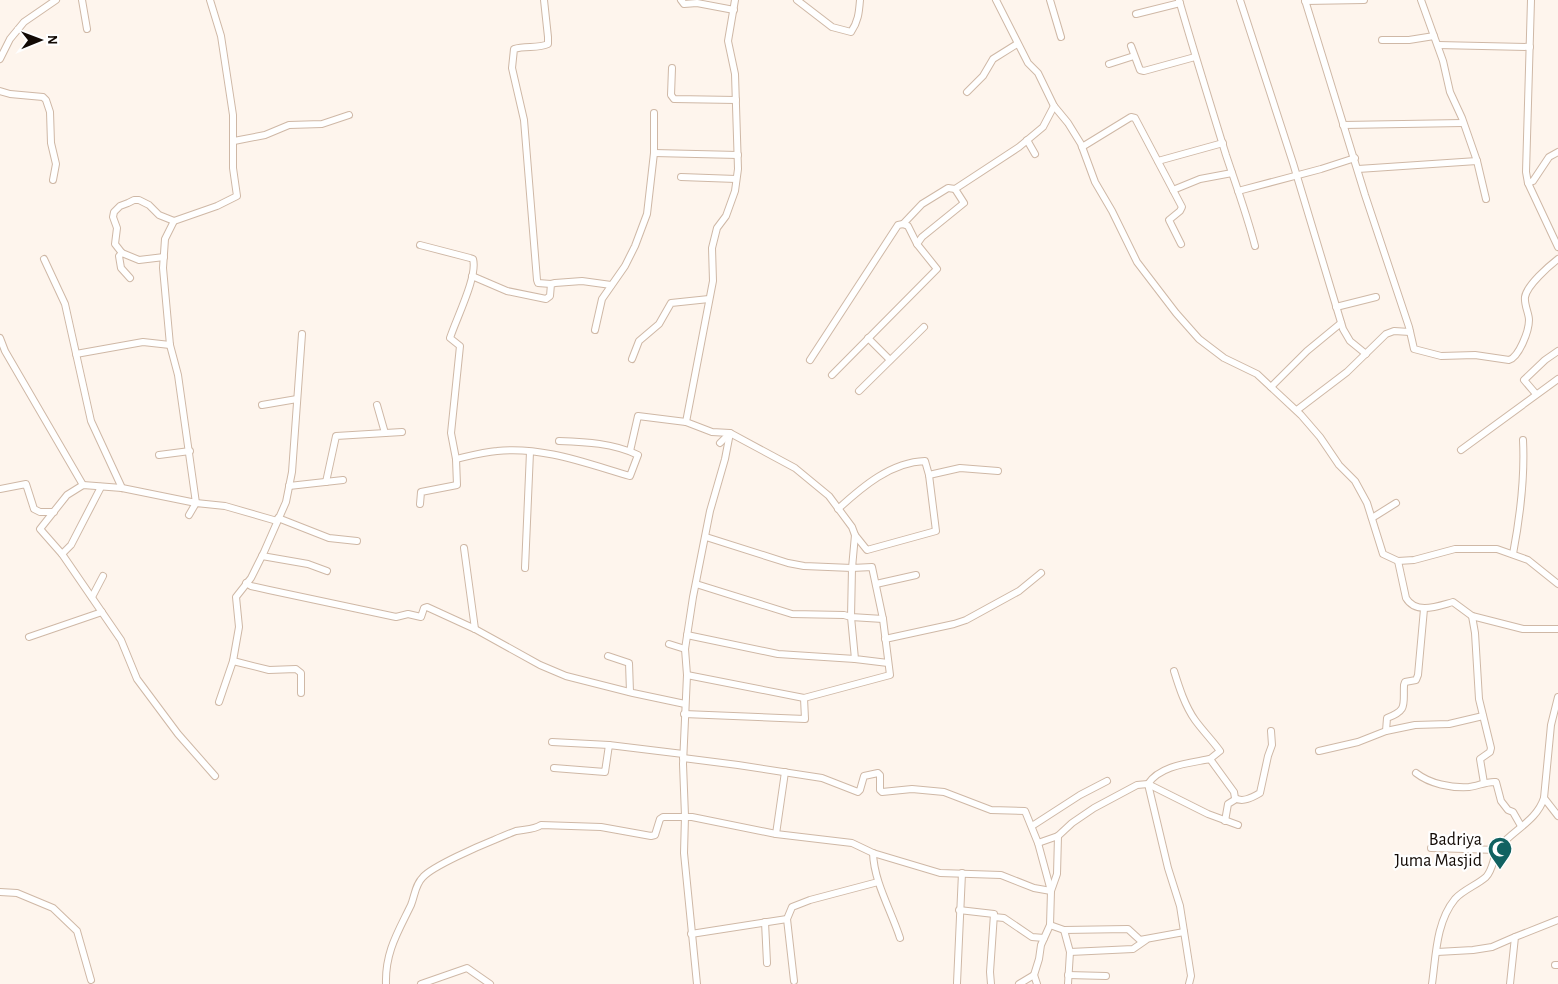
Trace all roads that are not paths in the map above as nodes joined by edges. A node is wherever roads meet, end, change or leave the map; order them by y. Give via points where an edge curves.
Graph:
1 (56, 0) edge
2 (82, 0) edge
3 (210, 0) edge
4 (544, 0) edge
5 (681, 0) edge
6 (735, 0) edge
7 (797, 0) edge
8 (860, 0) edge
9 (996, 0) edge
10 (1050, 0) edge
11 (1240, 0) edge
12 (1305, 0) edge
13 (1364, 0) edge
14 (1421, 0) edge
15 (1531, 0) edge
16 (1179, 2) edge
17 (734, 10) junction
18 (1136, 14) dead end
19 (87, 29) dead end
20 (1434, 36) junction
21 (1061, 37) dead end
22 (1382, 40) dead end
23 (1017, 44) junction
24 (1131, 46) dead end
25 (1438, 46) junction
26 (1530, 47) junction
27 (1134, 56) junction
28 (1195, 57) junction
29 (0, 59) edge
30 (1109, 64) dead end
31 (672, 68) dead end
32 (0, 91) edge
33 (967, 92) dead end
34 (736, 100) junction
35 (1054, 106) junction
36 (654, 113) dead end
37 (349, 115) dead end
38 (1463, 123) junction
39 (1343, 125) junction
40 (1027, 140) junction
41 (234, 141) junction
42 (1223, 143) junction
43 (1082, 147) junction
44 (1558, 152) edge
45 (654, 153) junction
46 (1035, 154) dead end
47 (738, 156) junction
48 (1355, 158) junction
49 (1158, 161) junction
50 (1477, 161) junction
51 (1358, 169) junction
52 (1232, 173) junction
53 (1296, 176) junction
54 (681, 177) dead end
55 (736, 179) junction
56 (54, 180) dead end
57 (1528, 183) junction
58 (955, 189) junction
59 (1174, 190) junction
60 (1238, 191) junction
61 (1486, 199) dead end
62 (174, 221) junction
63 (903, 224) junction
64 (917, 244) junction
65 (1181, 244) dead end
66 (420, 245) dead end
67 (1255, 246) dead end
68 (1558, 246) edge
69 (122, 254) junction
70 (164, 257) junction
71 (44, 259) dead end
72 (1558, 259) edge
73 (472, 276) junction
74 (130, 278) dead end
75 (552, 284) junction
76 (611, 285) junction
77 (1376, 297) dead end
78 (709, 299) junction
79 (1336, 307) junction
80 (1341, 323) junction
81 (924, 327) dead end
82 (595, 330) dead end
83 (1410, 332) junction
84 (302, 334) dead end
85 (0, 338) edge
86 (868, 338) junction
87 (170, 344) junction
88 (1558, 351) edge
89 (76, 354) junction
90 (1366, 354) junction
91 (632, 358) dead end
92 (810, 360) dead end
93 (890, 360) junction
94 (832, 375) dead end
95 (1558, 379) edge
96 (1271, 387) junction
97 (858, 391) dead end
98 (1536, 394) junction
99 (297, 399) junction
100 (262, 405) dead end
101 (377, 405) dead end
102 (1297, 410) junction
103 (686, 422) junction
104 (402, 432) dead end
105 (384, 433) junction
106 (730, 433) junction
107 (1523, 440) dead end
108 (559, 441) dead end
109 (720, 443) dead end
110 (1461, 450) dead end
111 (190, 451) junction
112 (630, 451) junction
113 (530, 452) junction
114 (159, 455) dead end
115 (456, 459) junction
116 (998, 472) dead end
117 (929, 475) junction
118 (343, 480) dead end
119 (326, 482) junction
120 (82, 485) junction
121 (289, 486) junction
122 (101, 487) junction
123 (122, 488) junction
124 (0, 489) edge
125 (196, 503) junction
126 (1396, 503) dead end
127 (420, 504) dead end
128 (838, 509) junction
129 (54, 512) junction
130 (189, 515) dead end
131 (1372, 518) junction
132 (278, 520) junction
133 (855, 535) junction
134 (706, 537) junction
135 (357, 541) dead end
136 (464, 548) dead end
137 (62, 554) junction
138 (1513, 554) junction
139 (262, 556) junction
140 (1398, 561) junction
141 (524, 568) dead end
142 (852, 568) junction
143 (327, 570) dead end
144 (1040, 573) dead end
145 (916, 575) dead end
146 (103, 576) dead end
147 (246, 583) junction
148 (696, 584) junction
149 (876, 584) junction
150 (1558, 584) edge
151 (92, 597) junction
152 (1424, 609) junction
153 (102, 612) junction
154 (1472, 616) junction
155 (851, 617) junction
156 (883, 619) junction
157 (475, 628) junction
158 (1558, 628) edge
159 (687, 635) junction
160 (29, 637) dead end
161 (885, 639) junction
162 (669, 644) dead end
163 (685, 649) junction
164 (608, 656) dead end
165 (855, 659) junction
166 (233, 661) junction
167 (888, 663) junction
168 (1174, 671) dead end
169 (687, 675) junction
170 (630, 692) junction
171 (301, 693) dead end
172 (1558, 697) edge
173 (804, 698) junction
174 (219, 702) dead end
175 (1558, 702) edge
176 (685, 704) junction
177 (684, 714) junction
178 (1482, 716) junction
179 (1271, 731) dead end
180 (1386, 732) junction
181 (552, 742) dead end
182 (609, 745) junction
183 (1319, 751) dead end
184 (683, 756) junction
185 (1210, 759) junction
186 (554, 768) dead end
187 (784, 772) junction
188 (1416, 773) dead end
189 (215, 776) dead end
190 (1107, 781) dead end
191 (1484, 783) junction
192 (1148, 784) junction
193 (1544, 798) junction
194 (1236, 799) junction
195 (685, 816) junction
196 (1558, 816) edge
197 (1225, 821) junction
198 (1032, 826) junction
199 (1238, 826) dead end
200 (1521, 826) junction
201 (776, 834) junction
202 (1058, 836) junction
203 (1038, 843) junction
204 (1431, 848) dead end
205 (1498, 850) junction
206 (873, 853) junction
207 (962, 873) junction
208 (878, 882) junction
209 (1051, 891) junction
210 (0, 892) edge
211 (959, 910) junction
212 (994, 918) junction
213 (787, 919) junction
214 (1558, 920) edge
215 (765, 922) junction
216 (1050, 924) junction
217 (1064, 930) junction
218 (1184, 932) junction
219 (692, 934) junction
220 (1515, 937) junction
221 (900, 938) dead end
222 (1044, 938) junction
223 (1146, 940) junction
224 (1070, 952) junction
225 (1437, 952) junction
226 (768, 963) dead end
227 (1034, 975) junction
228 (1068, 975) junction
229 (1106, 976) dead end
230 (91, 980) dead end
231 (794, 981) dead end
232 (957, 983) edge
233 (386, 984) edge
234 (421, 984) edge
235 (490, 984) edge
236 (697, 984) edge
237 (991, 984) edge
238 (1019, 984) edge
239 (1037, 984) edge
240 (1068, 984) edge
241 (1189, 984) edge
242 (1432, 984) edge
243 (1510, 984) edge

1 - 29 street via 24,22
2 - 19 street
3 - 41 street via 221,36 234,115
4 - 75 street via 548,44 514,48 512,68 524,120 537,280 541,284
5 - 17 street via 684,4 697,2
6 - 17 street
7 - 8 street via 832,27 851,32 859,15
9 - 23 street
10 - 21 street
11 - 53 street
12 - 13 street
12 - 39 street
14 - 20 street
15 - 26 street
16 - 18 street
16 - 28 street
17 - 34 street via 728,41 735,74
20 - 22 street
20 - 25 street
23 - 33 street via 993,59 983,76
23 - 35 street via 1038,73
24 - 27 street
25 - 26 street
25 - 38 street via 1450,92
26 - 57 street
27 - 28 street via 1140,70 1144,71
27 - 30 street
28 - 42 street
31 - 34 street via 671,95 674,99
32 - 56 street via 43,96 46,100 56,164
34 - 47 street
35 - 40 street via 1043,127
35 - 43 street via 1068,122
36 - 45 street
37 - 41 street via 322,124 289,125 265,135
38 - 39 street
38 - 50 street
39 - 48 street
40 - 46 street
40 - 58 street
41 - 62 street via 237,196
42 - 49 street
42 - 52 street
43 - 49 street via 1134,117
43 - 96 street via 1094,182 1112,210 1137,262 1176,313 1199,339 1224,358 1257,374
44 - 57 street via 1550,157 1534,181
45 - 47 street
45 - 76 street via 647,214 625,266
47 - 55 street
48 - 51 street
48 - 53 street
49 - 59 street
50 - 51 street
50 - 61 street
51 - 83 street
52 - 59 street via 1200,179
52 - 60 street
53 - 60 street
53 - 79 street
54 - 55 street
55 - 78 street via 726,216 717,228 712,248 713,281
57 - 68 street
58 - 63 street via 948,188 922,204
58 - 64 street via 964,203
59 - 65 street via 1181,210 1169,220
60 - 67 street
62 - 69 street via 139,200 120,206 113,217 117,228 115,244
62 - 70 street via 165,238
63 - 64 street via 908,226
63 - 92 street via 898,225
64 - 86 street via 937,269
66 - 73 street via 472,260
69 - 70 street via 139,260
69 - 74 street via 119,256 121,268
70 - 87 street
71 - 89 street via 65,304
72 - 83 street via 1541,272 1526,294 1529,322 1519,351 1512,360 1475,355 1441,356 1420,351 1413,347
73 - 75 street via 507,291 546,299 550,296
73 - 115 street via 450,338 460,346 451,433
75 - 76 street via 582,281
76 - 82 street via 602,299
77 - 79 street
78 - 91 street via 671,303 659,324 639,341
78 - 103 street
79 - 80 street
80 - 90 street via 1347,337
80 - 96 street
81 - 93 street
83 - 90 street via 1386,334
84 - 99 street
85 - 120 street
86 - 93 street
86 - 94 street
87 - 89 street via 143,342
87 - 111 street
88 - 98 street via 1524,380
89 - 123 street via 91,421
90 - 102 street
93 - 97 street
95 - 98 street
96 - 102 street
98 - 110 street
99 - 100 street
99 - 121 street
101 - 105 street
102 - 131 street via 1355,481
103 - 106 street via 712,432
103 - 112 street via 638,416
104 - 105 street
105 - 119 street via 336,436
106 - 109 street
106 - 128 street via 795,468 829,496
106 - 134 street
107 - 138 street via 1525,462
108 - 112 street via 600,443
111 - 114 street
111 - 125 street
112 - 113 street via 638,455 630,476
113 - 115 street via 498,450
113 - 141 street
115 - 127 street via 456,485 421,492
116 - 117 street via 960,468
117 - 128 street via 925,461 900,467 862,488
117 - 133 street via 936,531 867,550
118 - 119 street
119 - 121 street
120 - 122 street
120 - 129 street via 67,495
121 - 132 street
122 - 123 street
122 - 137 street
123 - 125 street
124 - 129 street via 26,484 34,509
125 - 130 street
125 - 132 street via 225,506
126 - 131 street
128 - 133 street
129 - 137 street via 40,529
131 - 140 street via 1383,554
132 - 135 street via 329,538
132 - 139 street
133 - 142 street
134 - 142 street via 788,563
134 - 148 street
136 - 157 street
137 - 151 street
138 - 140 street via 1497,549 1455,549
138 - 150 street via 1528,560
139 - 143 street
139 - 147 street
140 - 152 street via 1408,602
142 - 149 street via 872,567
142 - 155 street
144 - 161 street via 1019,590 966,620
145 - 149 street
146 - 151 street
147 - 157 street via 396,617 408,614 421,617 427,607
147 - 166 street via 236,597 239,627
148 - 155 street via 792,614
148 - 159 street
149 - 156 street
151 - 153 street
152 - 154 street via 1454,602
152 - 180 street via 1418,675 1416,680 1405,682 1403,709 1387,718
153 - 160 street
153 - 189 street via 121,640 137,679 178,734
154 - 158 street via 1523,629
154 - 178 street
155 - 156 street
155 - 165 street
156 - 161 street
157 - 170 street via 566,676
159 - 163 street
159 - 165 street via 778,654
161 - 167 street
162 - 163 street
163 - 169 street
164 - 170 street via 629,663
165 - 167 street
166 - 171 street via 269,670 296,669 301,673
166 - 174 street
167 - 173 street via 890,675
168 - 185 street via 1187,706 1220,752
169 - 173 street
169 - 176 street
170 - 176 street
172 - 175 street
173 - 177 street via 805,719
175 - 193 street
176 - 177 street
177 - 184 street
178 - 180 street via 1450,724 1415,725
178 - 191 street via 1491,748 1480,759
179 - 194 street via 1272,745 1260,793 1246,800
180 - 183 street
181 - 182 street
182 - 184 street
182 - 186 street via 605,772
184 - 187 street
184 - 195 street
185 - 192 street via 1169,769
185 - 194 street
187 - 198 street via 822,778 858,792 864,776 878,773 881,792 912,788 944,792 991,810 1025,812
187 - 201 street
188 - 191 street via 1425,780 1453,786 1469,787
190 - 198 street
191 - 200 street via 1496,782 1501,802 1513,812
192 - 197 street
192 - 202 street via 1137,786 1094,808
192 - 218 street
193 - 196 street
193 - 200 street via 1534,816
194 - 197 street via 1228,804
195 - 201 street
195 - 219 street via 684,853
195 - 233 street via 663,817 655,835 651,836 601,826 541,825 493,840 434,869 418,883 393,940 385,972
197 - 199 street
198 - 203 street
200 - 205 street
201 - 206 street via 852,843
202 - 203 street
202 - 209 street via 1057,874
203 - 209 street
204 - 205 street
205 - 225 street via 1488,876 1456,898 1447,911
206 - 207 street via 940,873
206 - 208 street
207 - 209 street via 1001,875
207 - 211 street
208 - 213 street via 792,907
208 - 221 street
209 - 216 street
210 - 230 street via 17,893 54,908 77,931
211 - 212 street via 994,914
211 - 232 street
212 - 222 street via 1004,918 1032,937
212 - 237 street
213 - 215 street
213 - 231 street
214 - 220 street
215 - 219 street
215 - 226 street
216 - 217 street
216 - 222 street
217 - 223 street via 1128,929 1140,940
217 - 224 street
218 - 223 street
218 - 241 street via 1191,976
219 - 236 street
220 - 225 street via 1492,947
220 - 243 street
222 - 227 street
223 - 224 street via 1133,949
224 - 228 street
225 - 242 street
227 - 238 street
227 - 239 street
228 - 229 street
228 - 240 street
234 - 235 street via 467,968

